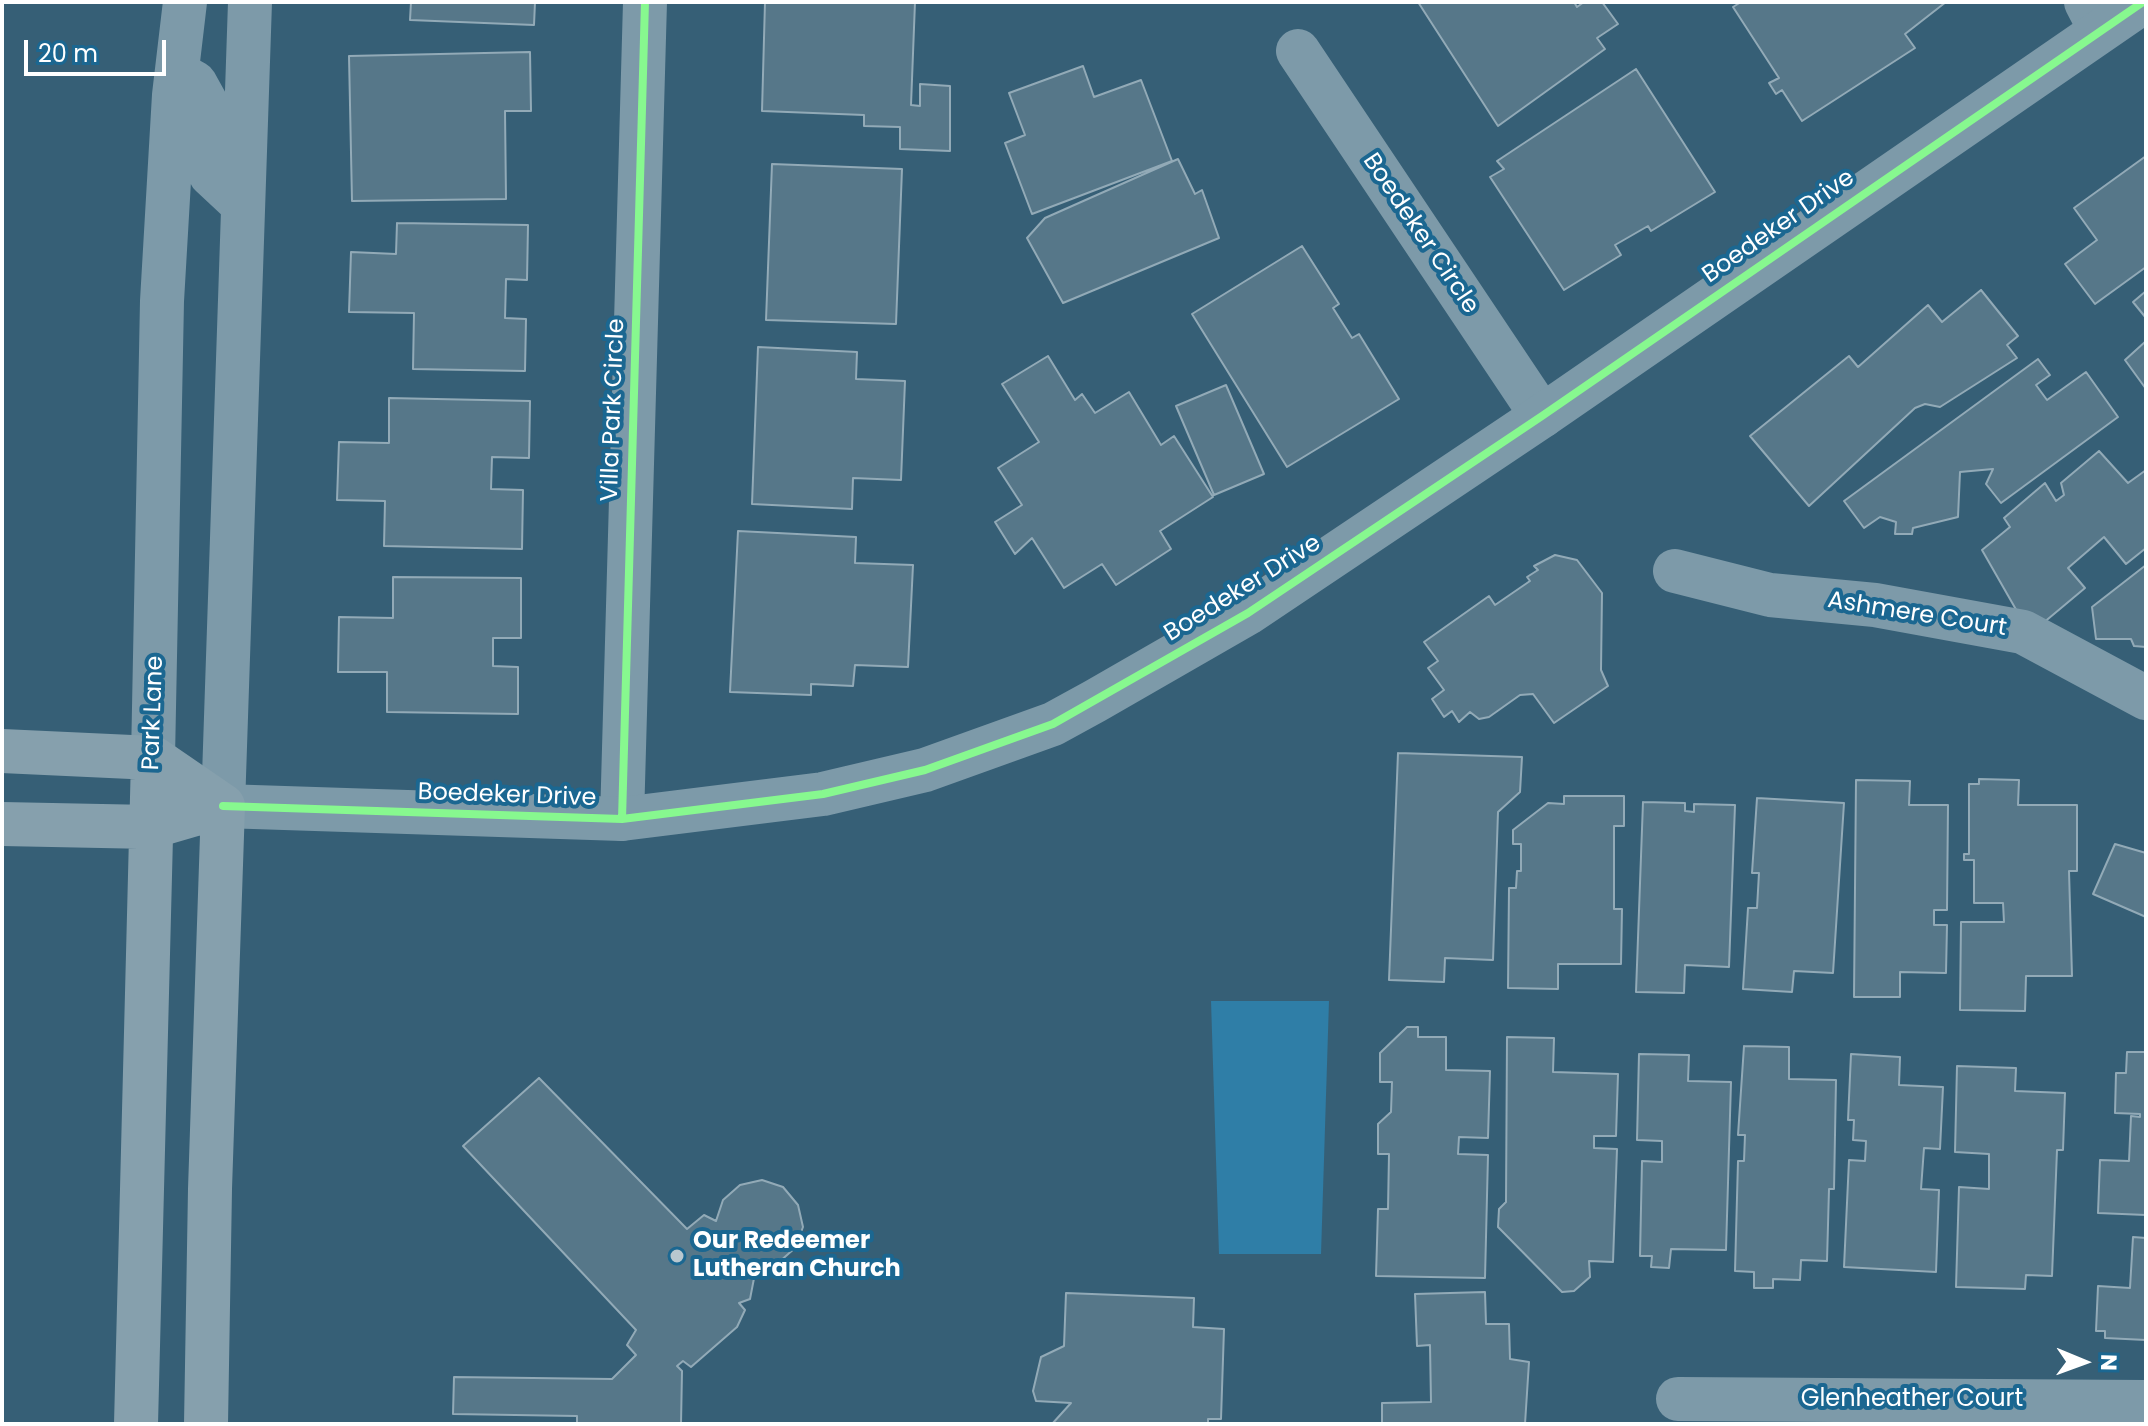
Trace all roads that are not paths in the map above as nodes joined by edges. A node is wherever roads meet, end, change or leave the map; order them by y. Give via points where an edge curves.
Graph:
1 (185, 2) edge
2 (250, 2) edge
3 (645, 2) edge
4 (2143, 2) edge
5 (2093, 16) edge
6 (1298, 51) dead end
7 (177, 73) junction
8 (241, 203) junction
9 (1542, 416) junction
10 (1675, 571) dead end
11 (2146, 698) edge
12 (2, 751) edge
13 (153, 758) junction
14 (223, 806) junction
15 (622, 819) junction
16 (2, 824) edge
17 (151, 827) junction
18 (1678, 1399) dead end
19 (2146, 1402) edge
20 (136, 1424) edge
21 (206, 1424) edge

1 - 7 street, Park Lane
2 - 8 street
3 - 15 street, Villa Park Circle
4 - 5 street, Boedeker Drive
5 - 9 street, Boedeker Drive
6 - 9 street, Boedeker Circle
7 - 8 street via 195,83 211,112 211,175
7 - 13 street, Park Lane via 162,301
8 - 14 street
9 - 15 street, Boedeker Drive via 1248,613 1053,724 925,770 823,794
10 - 11 street, Ashmere Court via 1770,595 1875,605 2023,632
12 - 13 main road
13 - 14 main road
13 - 17 main road, Park Lane
14 - 15 street, Boedeker Drive
14 - 17 main road, Boedeker Drive
14 - 21 main road
16 - 17 main road, Boedeker Drive
17 - 20 main road, Park Lane
18 - 19 street, Glenheather Court

